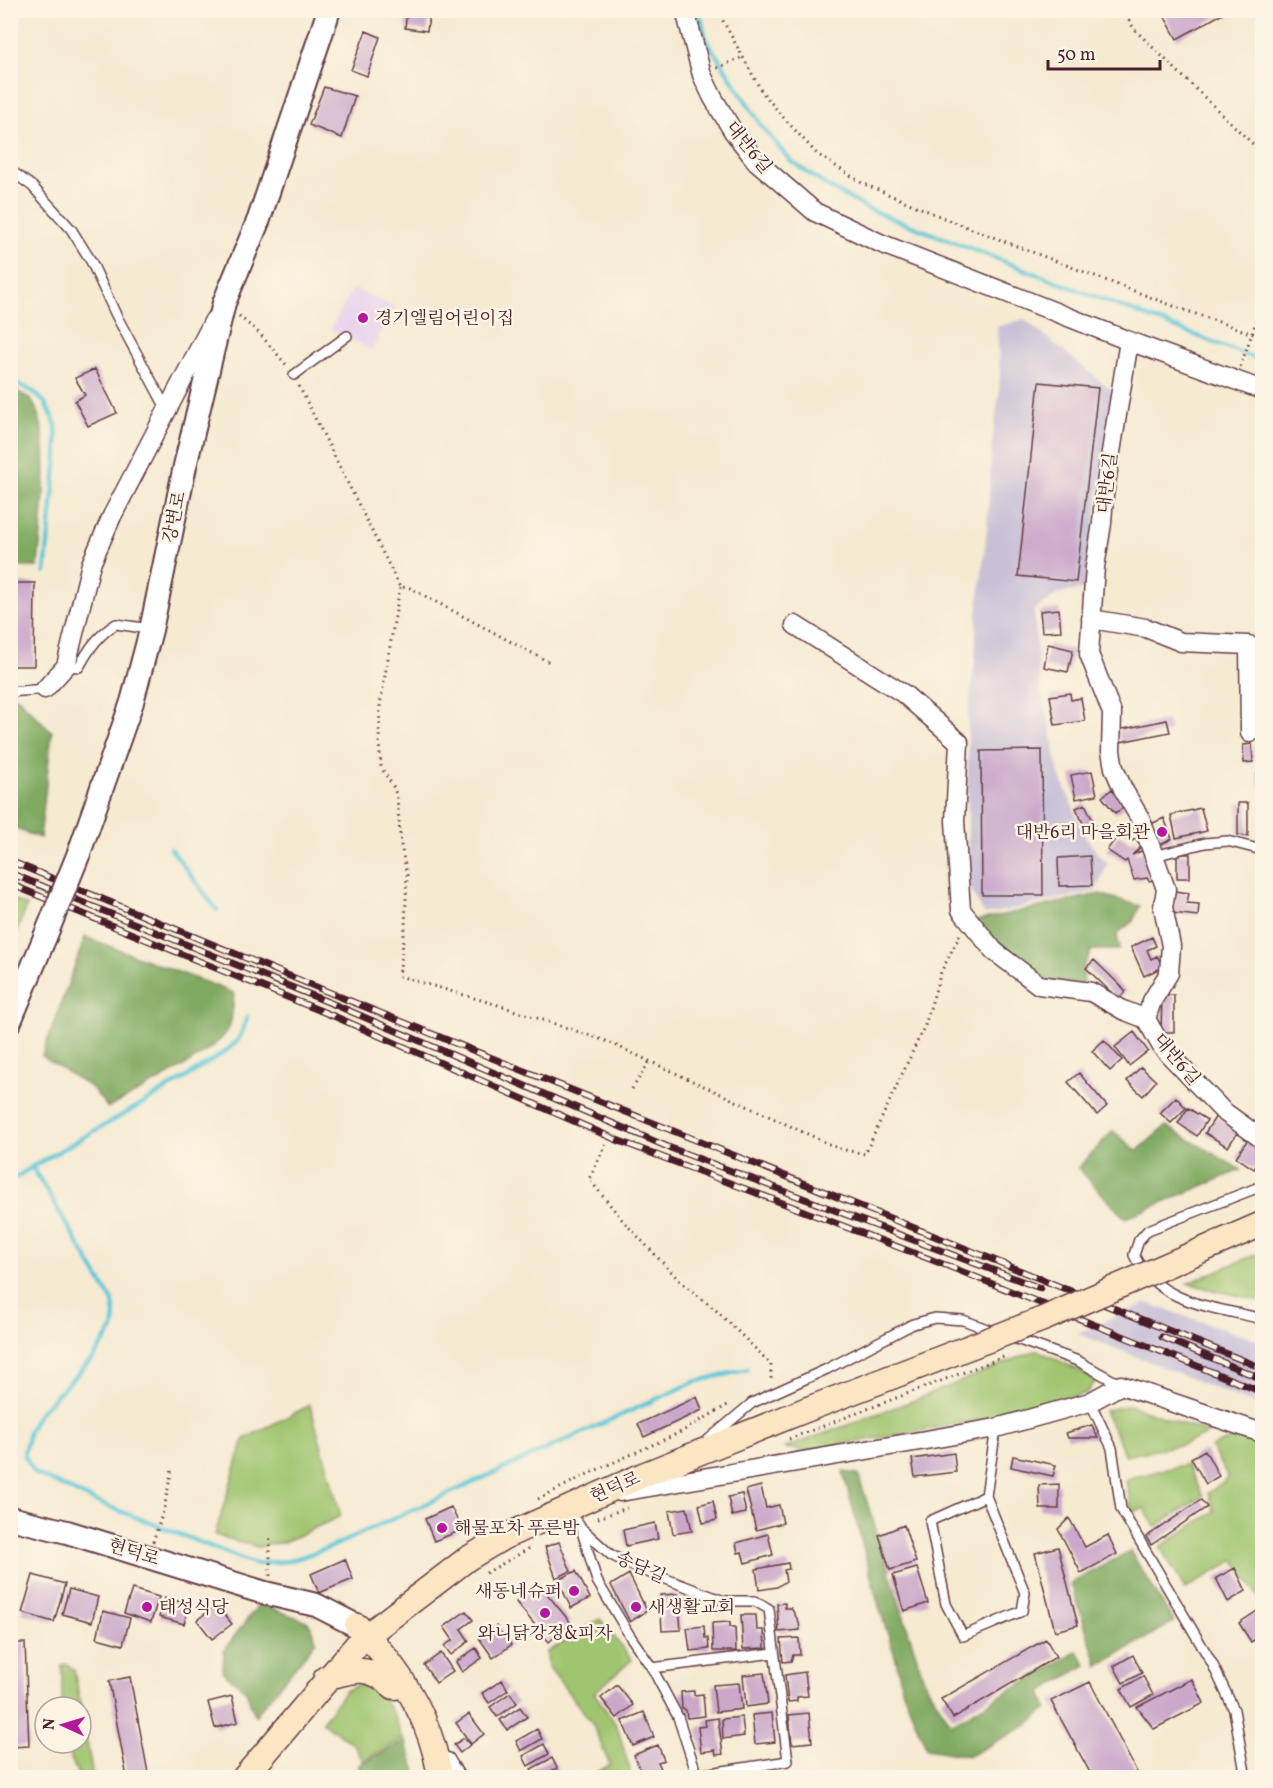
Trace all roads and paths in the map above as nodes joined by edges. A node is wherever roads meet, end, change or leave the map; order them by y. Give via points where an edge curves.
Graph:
1 (329, 10) edge
2 (685, 10) edge
3 (717, 10) edge
4 (1122, 10) edge
5 (743, 57) junction
6 (702, 75) junction
7 (1263, 153) edge
8 (10, 170) edge
9 (224, 303) junction
10 (1263, 306) edge
11 (1252, 332) junction
12 (348, 336) dead end
13 (1263, 337) edge
14 (1129, 341) junction
15 (1241, 364) dead end
16 (294, 375) junction
17 (1263, 390) edge
18 (167, 411) junction
19 (400, 587) junction
20 (1091, 620) junction
21 (795, 625) dead end
22 (151, 630) junction
23 (549, 662) dead end
24 (66, 666) junction
25 (45, 689) joint
26 (10, 692) edge
27 (1250, 733) dead end
28 (1263, 850) edge
29 (1154, 856) junction
30 (961, 910) junction
31 (1146, 1019) junction
32 (10, 1021) edge
33 (650, 1061) junction
34 (632, 1089) dead end
35 (1263, 1139) edge
36 (606, 1144) dead end
37 (1263, 1186) edge
38 (1263, 1224) edge
39 (1263, 1318) edge
40 (1006, 1356) dead end
41 (1121, 1385) junction
42 (771, 1395) junction
43 (1090, 1402) junction
44 (996, 1428) junction
45 (1263, 1433) edge
46 (779, 1443) dead end
47 (694, 1453) junction
48 (172, 1468) dead end
49 (597, 1495) junction
50 (986, 1496) junction
51 (10, 1518) edge
52 (575, 1519) junction
53 (270, 1534) dead end
54 (154, 1535) dead end
55 (531, 1548) dead end
56 (271, 1572) dead end
57 (486, 1574) dead end
58 (359, 1633) junction
59 (774, 1653) junction
60 (652, 1668) junction
61 (326, 1678) junction
62 (394, 1687) junction
63 (435, 1765) edge
64 (698, 1776) edge
65 (236, 1778) edge
66 (244, 1778) edge
67 (461, 1778) edge
68 (1246, 1778) edge

1 - 9 street, 강변로 via 259,219
2 - 6 street, 대반6길
3 - 5 path
4 - 7 path via 1135,30
5 - 6 path
5 - 11 path via 762,92 817,154 862,183 1176,307
6 - 14 street, 대반6길 via 733,131 756,161 815,212 880,243
8 - 18 lane via 32,186 71,229
9 - 16 path via 260,334
9 - 18 street
9 - 22 street, 강변로
10 - 11 path
11 - 13 path
11 - 15 path
12 - 16 lane
14 - 17 street
14 - 20 street, 대반6길 via 1104,495
16 - 19 path
18 - 24 street via 91,564
19 - 23 path via 410,588
19 - 33 path via 380,705 379,741 381,766 397,798 407,875 399,976 606,1041
20 - 27 street via 1146,628 1181,642 1249,645
20 - 29 street, 대반6길 via 1089,654 1113,713 1114,768 1141,820
21 - 30 street via 904,694 959,742 955,821
22 - 24 lane via 116,624 90,648 79,667
22 - 32 street, 강변로, bridge via 132,702 79,853
24 - 25 street
25 - 26 lane
28 - 29 lane via 1227,841
29 - 31 street, 대반6길 via 1166,889 1163,907 1172,945 1169,973
30 - 31 street via 994,951 1039,985 1091,992
30 - 33 path via 960,934 941,972 925,1025 865,1154 840,1149
31 - 35 street, 대반6길 via 1162,1047 1223,1111
33 - 34 path
36 - 42 path via 589,1179 680,1281 771,1364
37 - 39 lane via 1148,1230 1134,1255 1150,1280 1165,1292
38 - 47 main road, 현덕로, bridge via 1043,1319
40 - 46 path
41 - 42 lane via 1078,1361 963,1320 935,1318 913,1324
41 - 43 street
41 - 45 street
42 - 47 lane via 752,1403
43 - 44 street
43 - 68 lane via 1112,1448 1121,1509 1212,1663 1234,1710
44 - 49 street
44 - 50 lane
47 - 49 main road, 현덕로
48 - 54 path
49 - 52 main road, 현덕로
50 - 50 lane via 1024,1593 1022,1611 963,1636 946,1604 930,1521
51 - 58 street, 현덕로 via 316,1605
52 - 58 main road, 현덕로 via 504,1536
52 - 59 lane, 송담길 via 611,1555 637,1568 724,1601 763,1604 769,1610
52 - 60 lane, 송담길 via 597,1581
53 - 56 path
55 - 57 path
58 - 61 main road, 현덕로
58 - 62 main road
58 - 63 main road via 387,1660 412,1696 430,1733
58 - 65 main road, 현덕로
59 - 60 lane
59 - 64 lane, 송담길 via 788,1761
60 - 64 lane, 송담길 via 678,1717
61 - 62 main road via 358,1669 371,1671
61 - 66 main road, 현덕로
62 - 63 main road
63 - 67 lane via 449,1758

